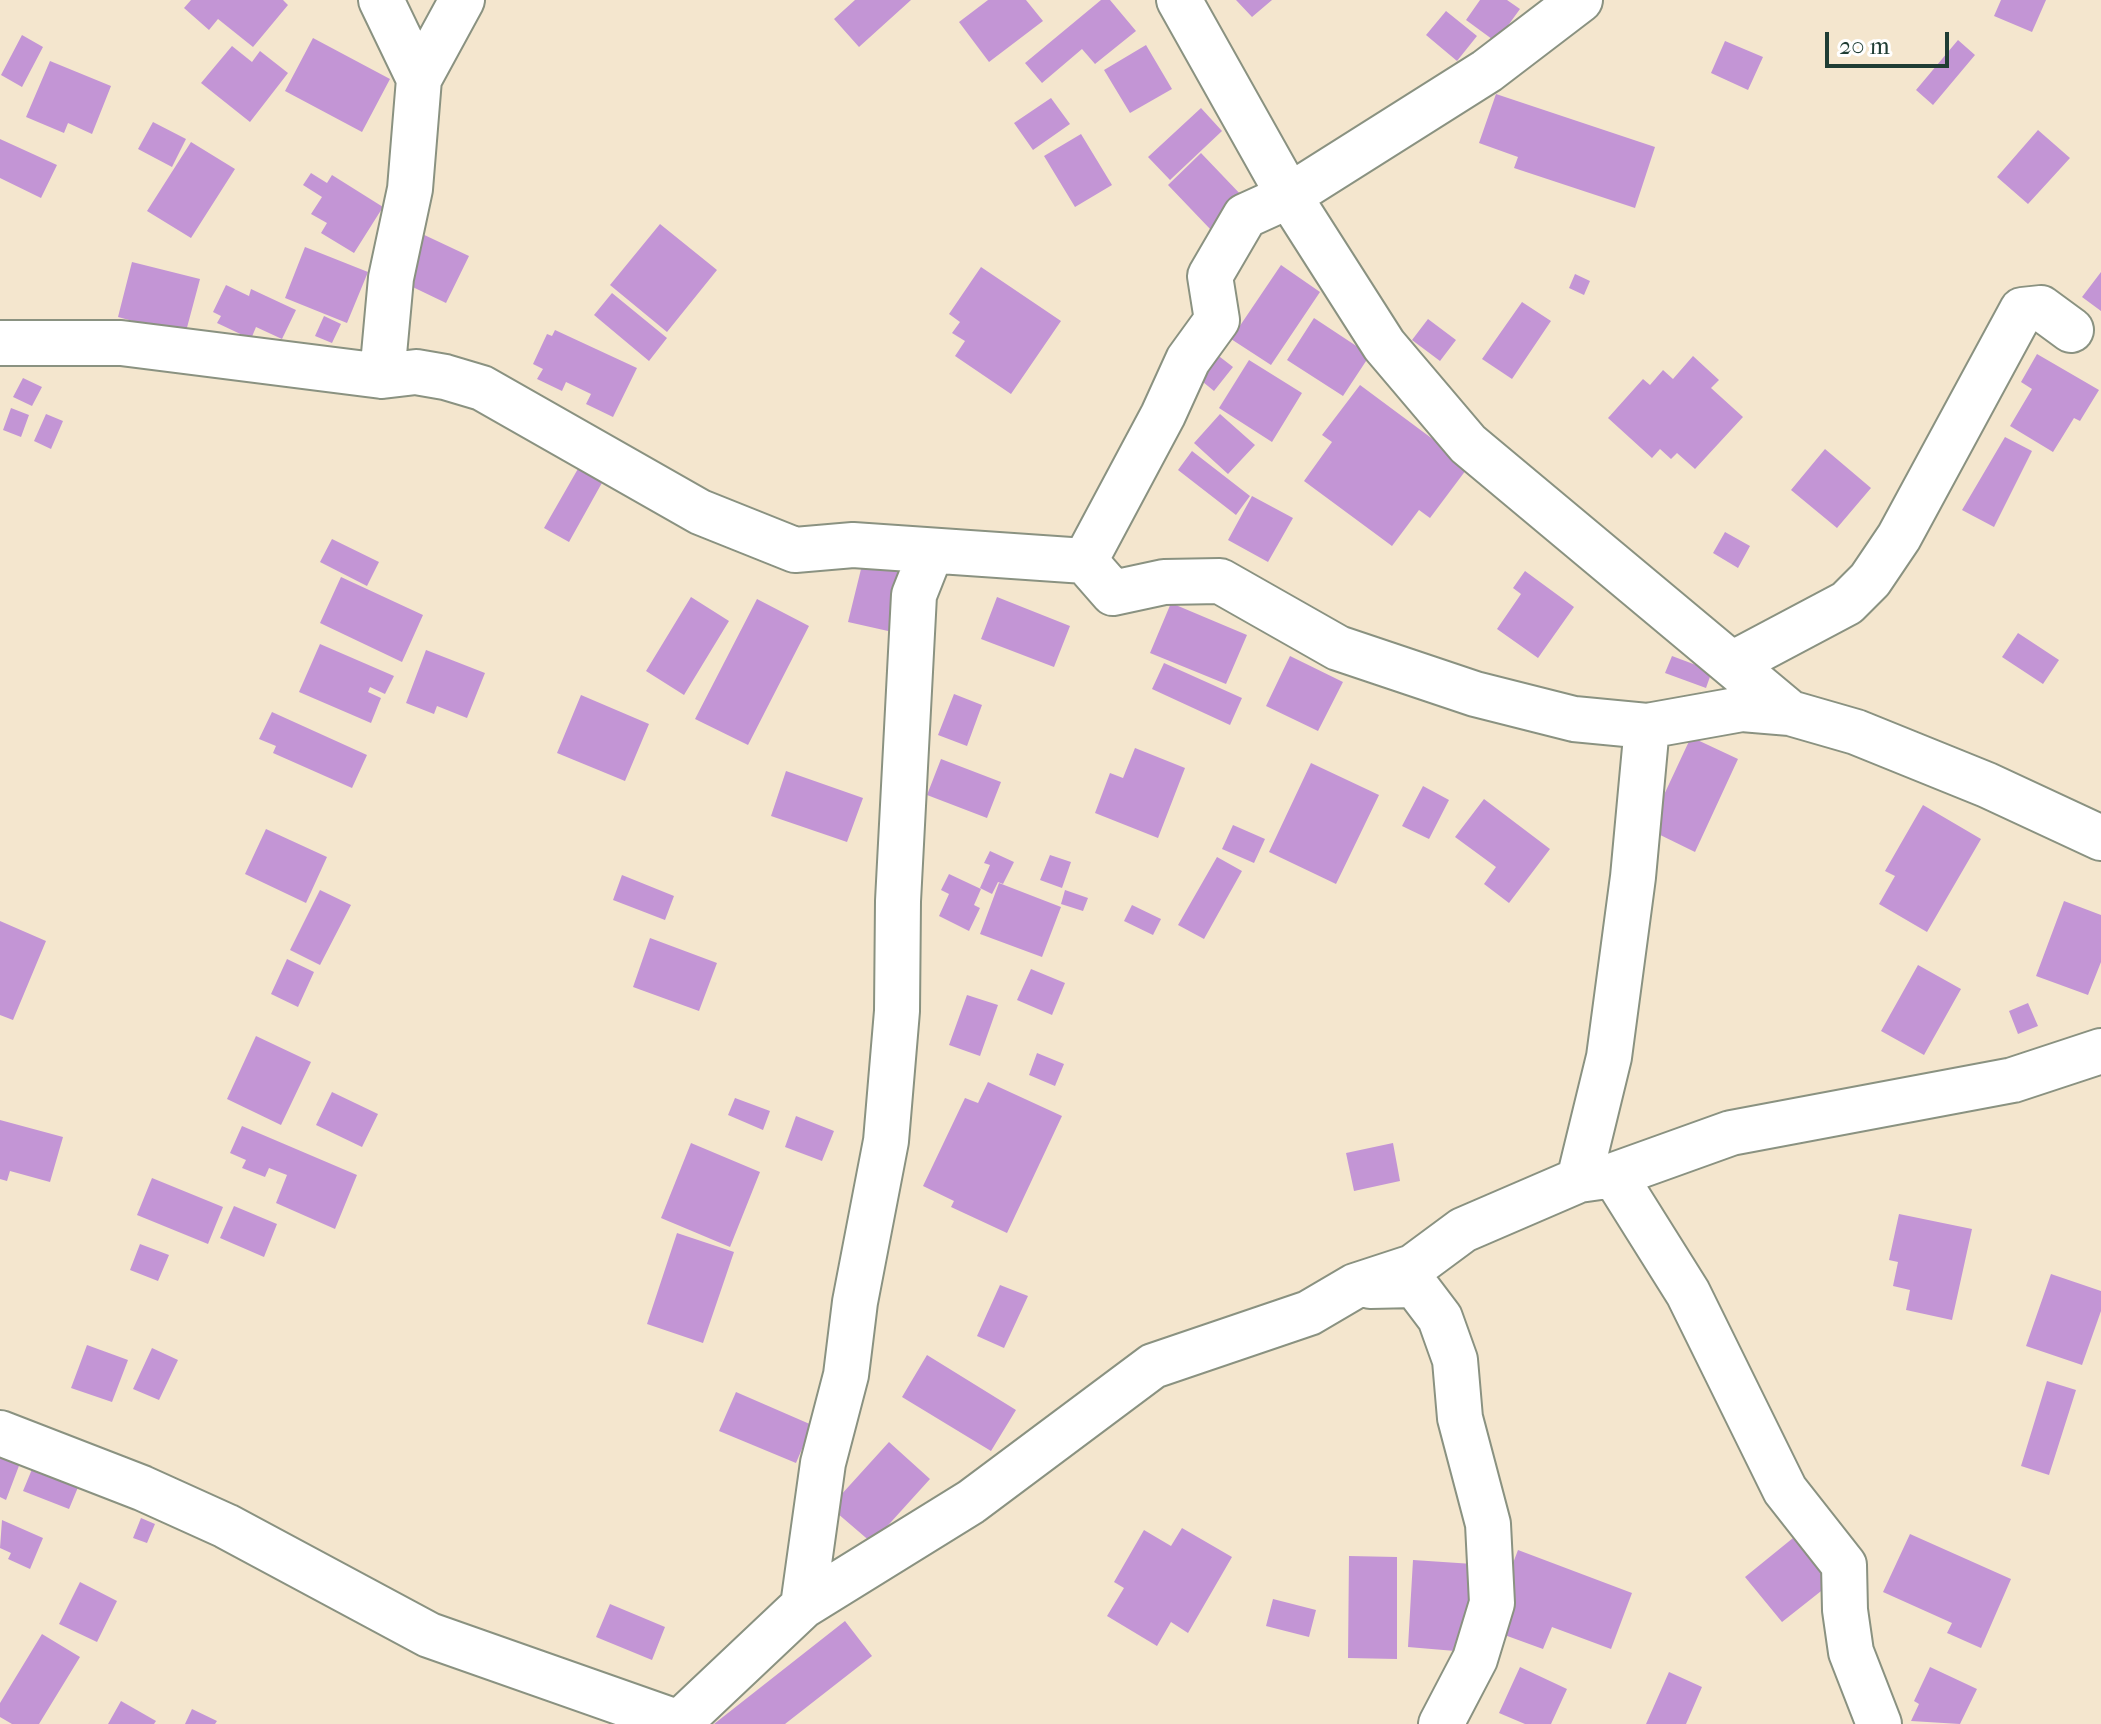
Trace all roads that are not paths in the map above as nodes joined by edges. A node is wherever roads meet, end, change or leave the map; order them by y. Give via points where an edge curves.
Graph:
1 (381, 0) edge
2 (462, 0) edge
3 (1179, 0) edge
4 (1580, 0) edge
5 (419, 79) junction
6 (1289, 196) junction
7 (2071, 330) dead end
8 (0, 343) edge
9 (382, 376) junction
10 (931, 552) junction
11 (1085, 561) junction
12 (1732, 664) junction
13 (1790, 713) junction
14 (1647, 726) junction
15 (2101, 838) edge
16 (2101, 1051) edge
17 (1596, 1178) junction
18 (1355, 1286) junction
19 (0, 1433) edge
20 (803, 1606) junction
21 (679, 1724) edge
22 (1441, 1724) edge
23 (1879, 1724) edge

1 - 5 street
2 - 5 street
3 - 6 street
4 - 6 street via 1487,71
5 - 9 street via 410,189 391,278
6 - 11 street via 1245,216 1225,246 1210,276 1217,320 1188,360
6 - 12 street via 1384,345 1468,444
7 - 12 street via 2041,308 2022,310 1899,537 1870,580 1847,603
8 - 9 street via 121,343
9 - 10 street via 416,372 482,388 700,512 795,550 853,545
10 - 11 street
10 - 20 street via 914,595 897,1011 886,1141 846,1375 823,1463
11 - 14 street via 1113,593 1164,582 1220,581 1338,648 1475,694 1574,719
12 - 13 street
13 - 14 street via 1742,709
13 - 15 street via 1871,737
14 - 17 street
16 - 17 street via 2013,1080 1731,1133
17 - 18 street via 1463,1230 1413,1267
17 - 23 street via 1688,1293 1785,1490 1844,1565 1851,1652
18 - 20 street via 1309,1313 1153,1366 971,1502
18 - 22 street via 1415,1285 1440,1318 1455,1360 1460,1418 1488,1524 1492,1603 1475,1659
19 - 21 street via 226,1526 429,1635
20 - 21 street

